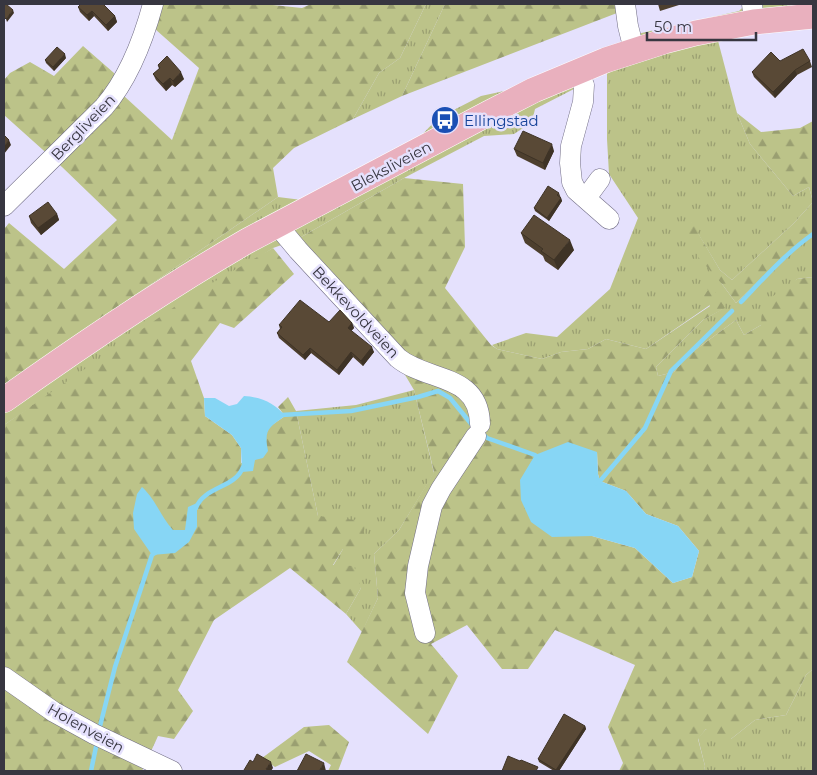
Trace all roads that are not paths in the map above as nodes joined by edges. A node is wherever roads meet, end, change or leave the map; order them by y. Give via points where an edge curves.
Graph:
1 (153, 4) edge
2 (625, 4) edge
3 (753, 13) edge
4 (813, 16) edge
5 (634, 50) junction
6 (577, 72) junction
7 (600, 179) dead end
8 (586, 198) junction
9 (4, 206) edge
10 (609, 219) dead end
11 (278, 226) junction
12 (4, 400) edge
13 (425, 633) dead end
14 (4, 677) edge
15 (172, 771) edge

1 - 9 street, Bergliveien via 143,36 118,90
2 - 5 street
3 - 4 main road, Bleksliveien
3 - 5 main road, Bleksliveien
5 - 6 main road, Bleksliveien
6 - 8 street via 584,85 584,102 571,146 570,163 572,182
6 - 11 main road, Bleksliveien via 489,113
7 - 8 street
8 - 10 street
11 - 12 main road, Bleksliveien via 161,293
11 - 13 street, Bekkevoldveien via 398,358 413,368 462,386 476,404 478,430 432,506 418,566 416,593
14 - 15 street, Holenveien via 54,712

